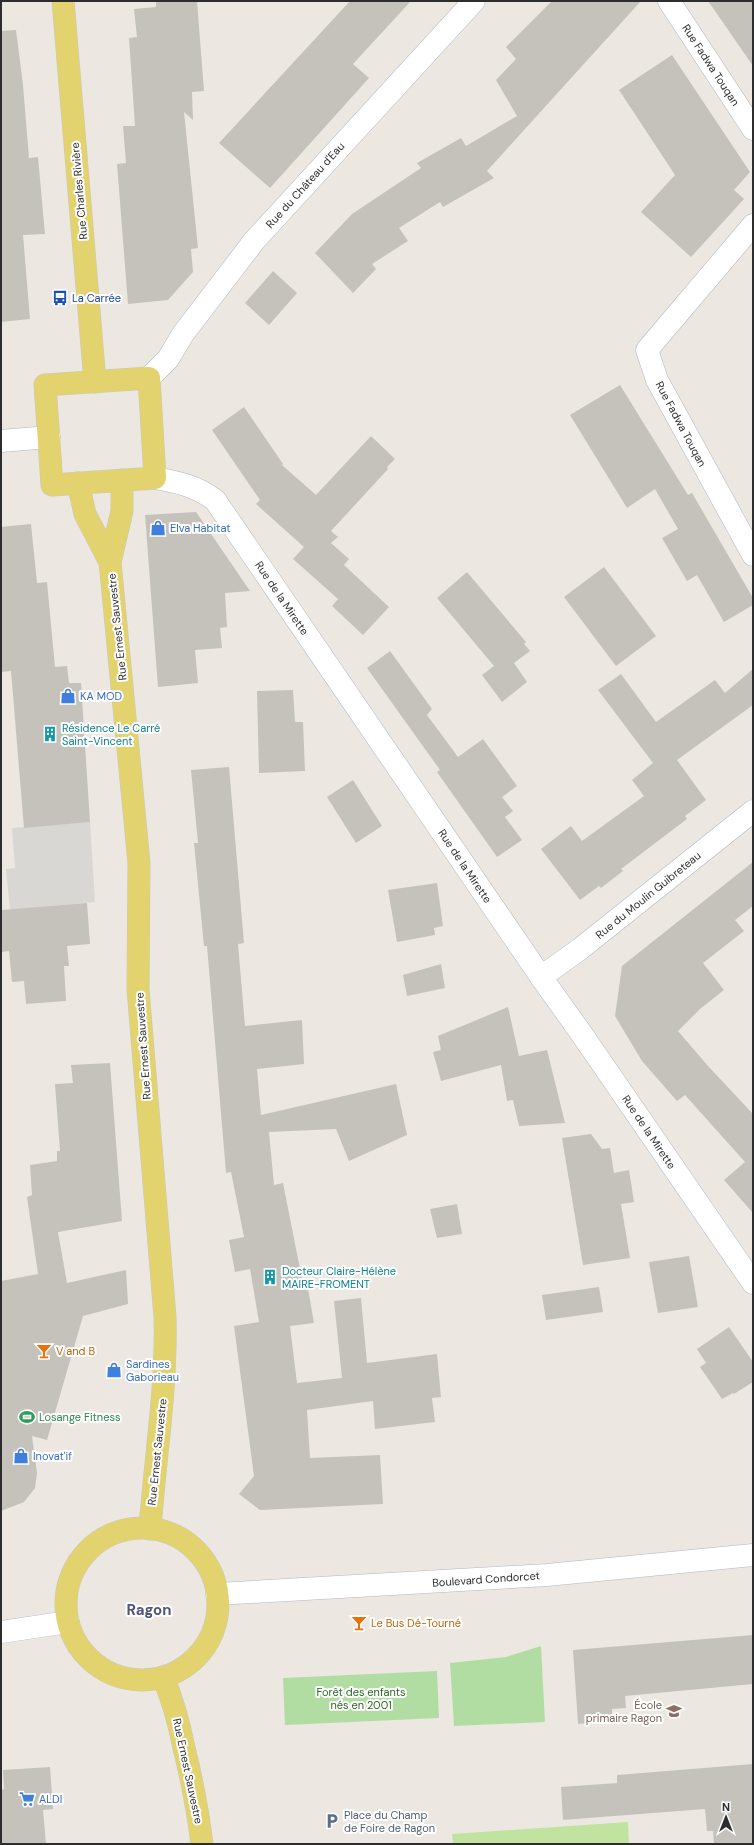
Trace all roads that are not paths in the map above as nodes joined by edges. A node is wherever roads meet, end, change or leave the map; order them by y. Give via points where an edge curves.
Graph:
1 (63, 1) edge
2 (474, 1) edge
3 (669, 1) edge
4 (753, 129) edge
5 (753, 225) edge
6 (148, 378) junction
7 (95, 382) junction
8 (48, 437) junction
9 (1, 442) edge
10 (156, 478) junction
11 (122, 480) junction
12 (78, 483) junction
13 (753, 555) edge
14 (110, 562) junction
15 (753, 810) edge
16 (541, 977) junction
17 (753, 1283) edge
18 (150, 1529) junction
19 (753, 1555) edge
20 (218, 1594) junction
21 (68, 1622) junction
22 (1, 1632) edge
23 (163, 1677) junction
24 (202, 1844) edge

1 - 7 main road, Rue Charles Rivière
2 - 6 street, Rue du Château d'Eau via 254,241 183,334 168,358
3 - 4 street, Rue Fadwa Touqan
5 - 13 street, Rue Fadwa Touqan via 648,350 657,380
6 - 7 main road
6 - 10 main road
7 - 8 main road via 45,385
8 - 9 street
8 - 12 main road via 52,485
10 - 11 main road
10 - 16 street, Rue de la Mirette via 179,482 201,490 215,500
11 - 12 main road
11 - 14 main road, Rue Ernest Sauvestre via 122,511
12 - 14 main road, Rue Ernest Sauvestre via 86,514
14 - 18 main road, Rue Ernest Sauvestre via 139,863 138,988 165,1317 165,1379
15 - 16 street, Rue du Moulin Guibreteau via 580,949
16 - 17 street, Rue de la Mirette
18 - 20 main road via 170,1533 188,1544 202,1558 212,1575
18 - 21 main road via 129,1530 110,1536 92,1547 79,1562 70,1581 66,1601
19 - 20 street, Boulevard Condorcet via 547,1574
20 - 23 main road via 218,1616 211,1636 199,1654 183,1668
21 - 22 street
21 - 23 main road via 75,1641 88,1657 104,1670 123,1678 143,1680
23 - 24 main road, Rue Ernest Sauvestre via 171,1694 180,1731 197,1804

